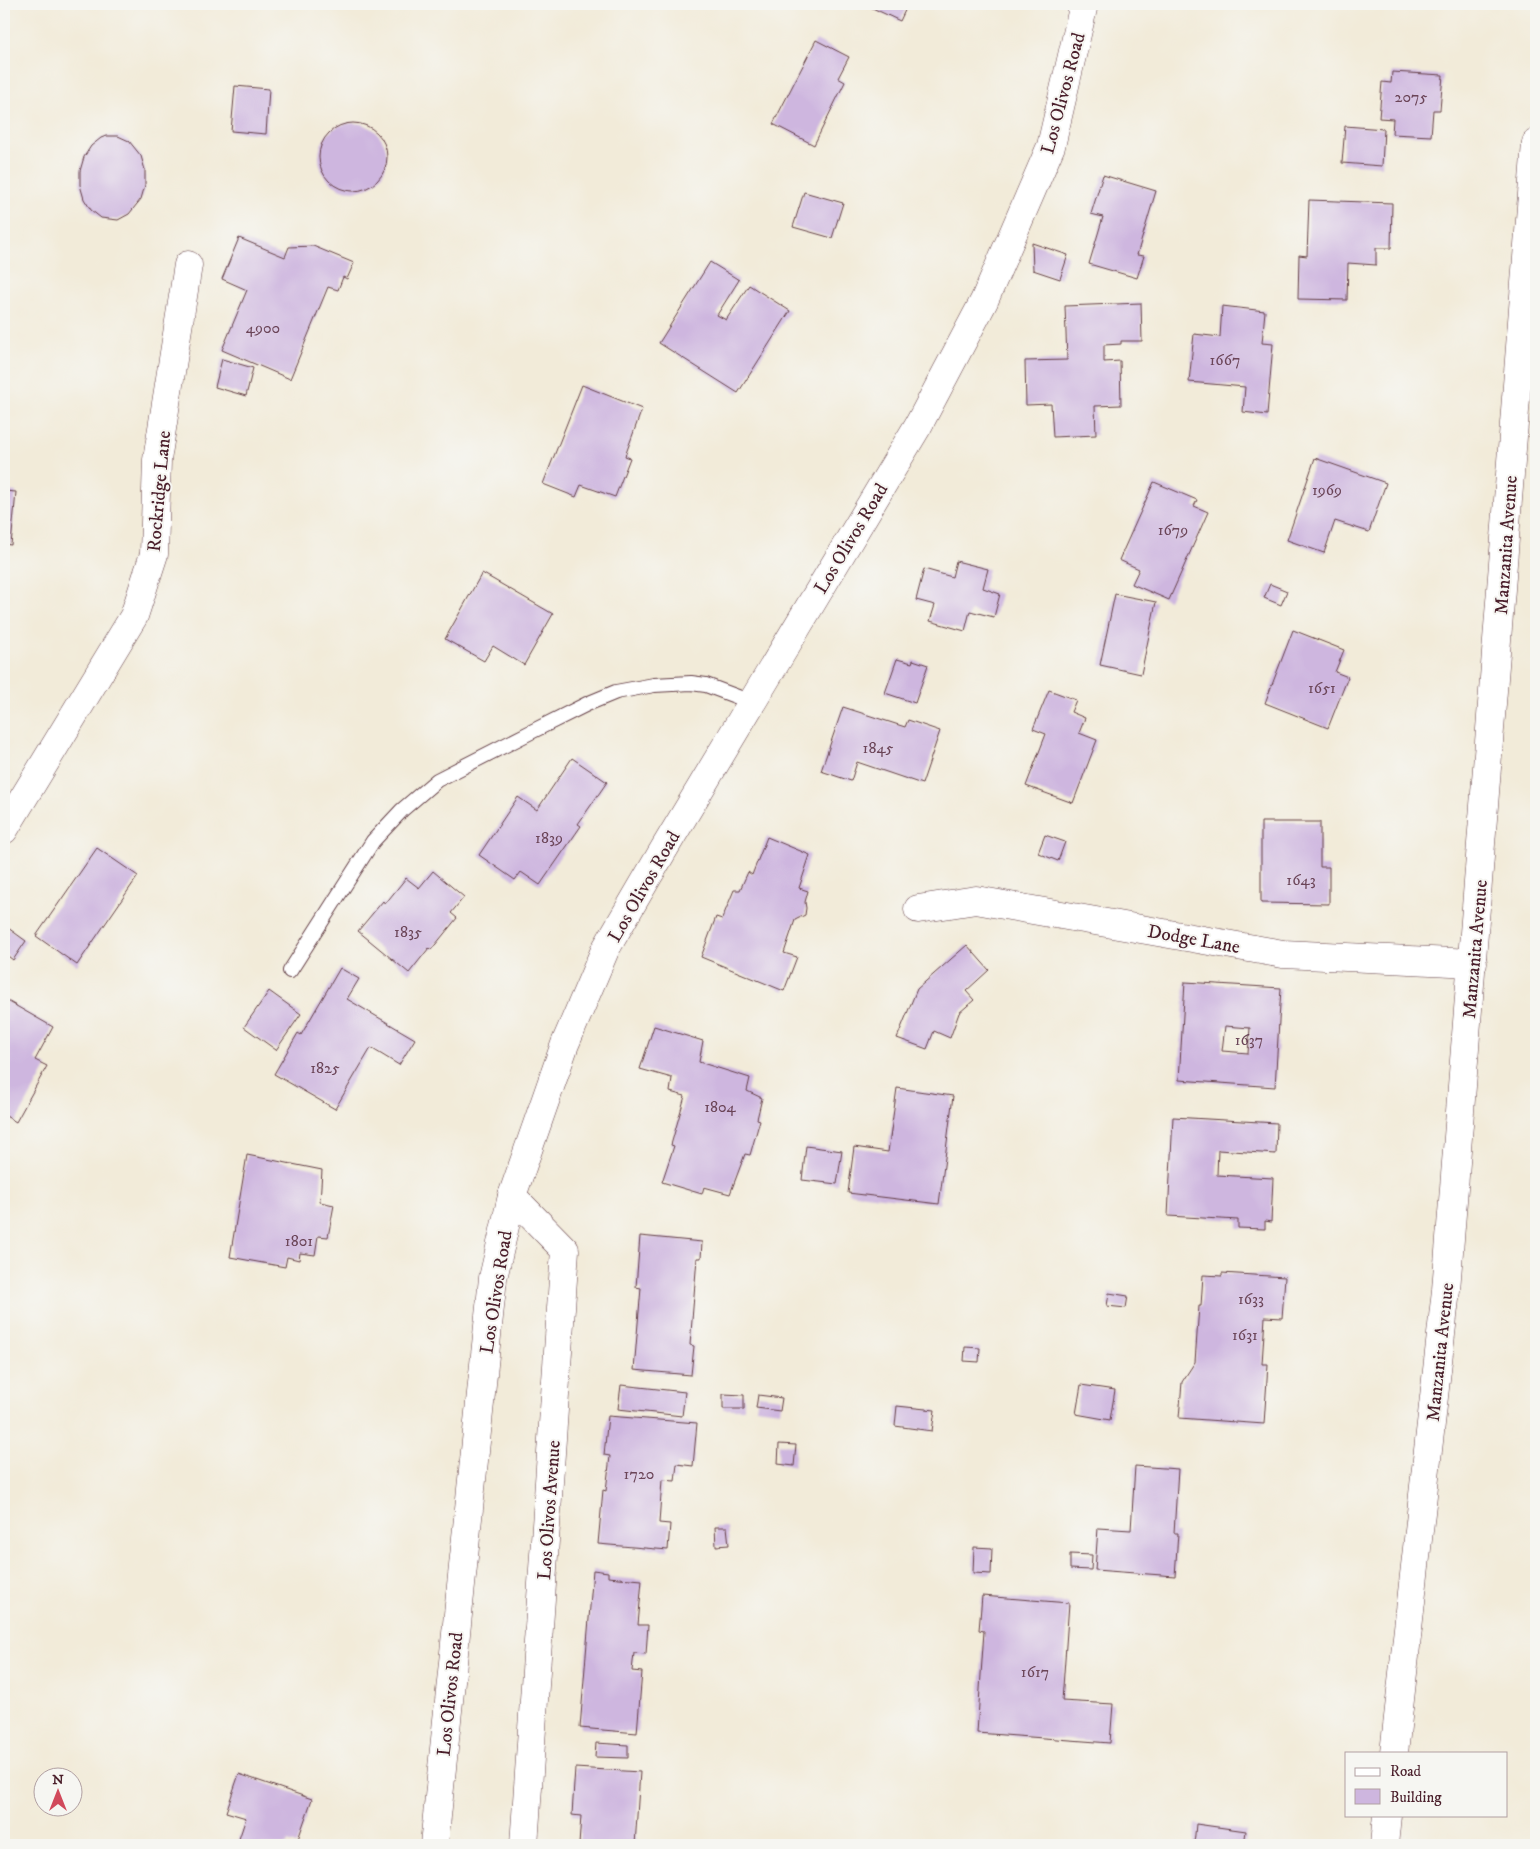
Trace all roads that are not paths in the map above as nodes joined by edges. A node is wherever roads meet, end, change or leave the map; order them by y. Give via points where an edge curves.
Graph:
1 (1084, 4) edge
2 (1536, 143) edge
3 (188, 264) dead end
4 (751, 702) junction
5 (4, 830) edge
6 (918, 909) dead end
7 (1473, 963) junction
8 (290, 971) dead end
9 (512, 1196) junction
10 (1394, 1752) edge
11 (1387, 1816) edge
12 (434, 1845) edge
13 (524, 1845) edge
14 (1384, 1845) edge

1 - 4 street, Los Olivos Road via 1051,146 984,301 919,424
2 - 7 street, Manzanita Avenue
3 - 5 street, Rockridge Lane via 157,460 154,554 134,616
4 - 8 lane via 692,683 616,692 553,720 436,780 373,841
4 - 9 street, Los Olivos Road via 605,950 565,1044
6 - 7 street, Dodge Lane via 976,900 1283,954
7 - 10 street, Manzanita Avenue via 1446,1290
9 - 12 street, Los Olivos Road via 493,1278
9 - 13 street, Los Olivos Avenue via 565,1250
11 - 14 street

